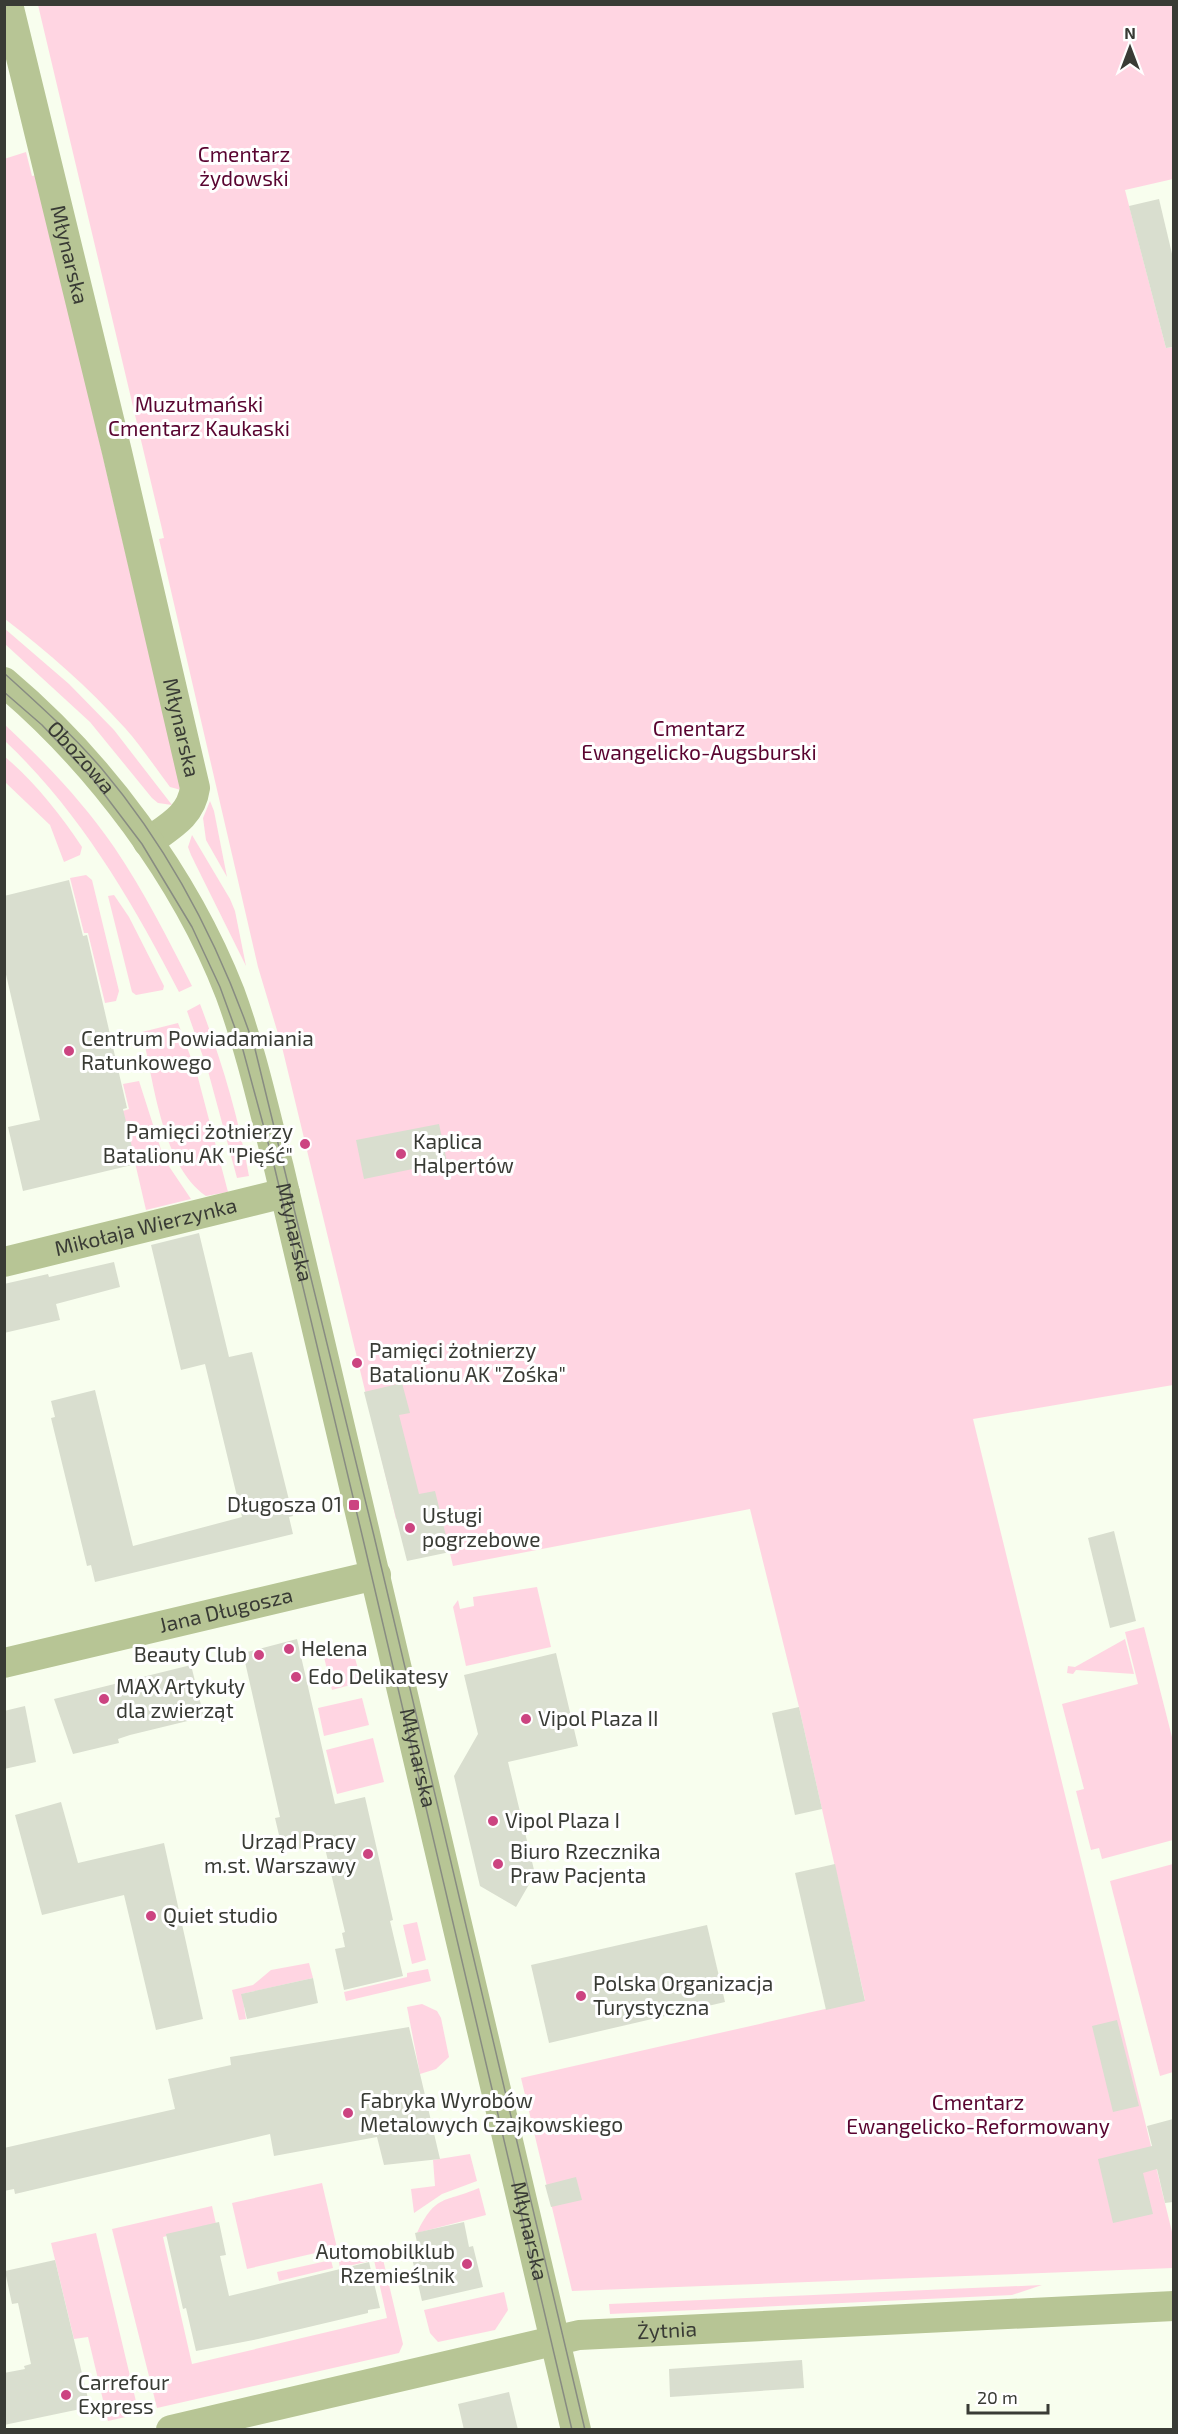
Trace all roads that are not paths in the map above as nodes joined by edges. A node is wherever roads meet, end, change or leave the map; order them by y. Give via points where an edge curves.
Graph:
1 (8, 4) edge
2 (4, 682) edge
3 (148, 842) junction
4 (285, 1193) junction
5 (4, 1262) edge
6 (376, 1575) junction
7 (4, 1663) edge
8 (1173, 2306) edge
9 (556, 2338) junction
10 (171, 2430) edge
11 (576, 2430) edge

1 - 3 street, Młynarska via 195,788 186,813
2 - 3 street, Obozowa via 63,738
3 - 4 street, Młynarska via 183,897 229,991
4 - 5 street, Mikołaja Wierzynka
4 - 6 street, Młynarska
6 - 7 street, Jana Długosza
6 - 9 street, Młynarska
8 - 9 street, Żytnia
9 - 10 street, Żytnia
9 - 11 street, Młynarska

